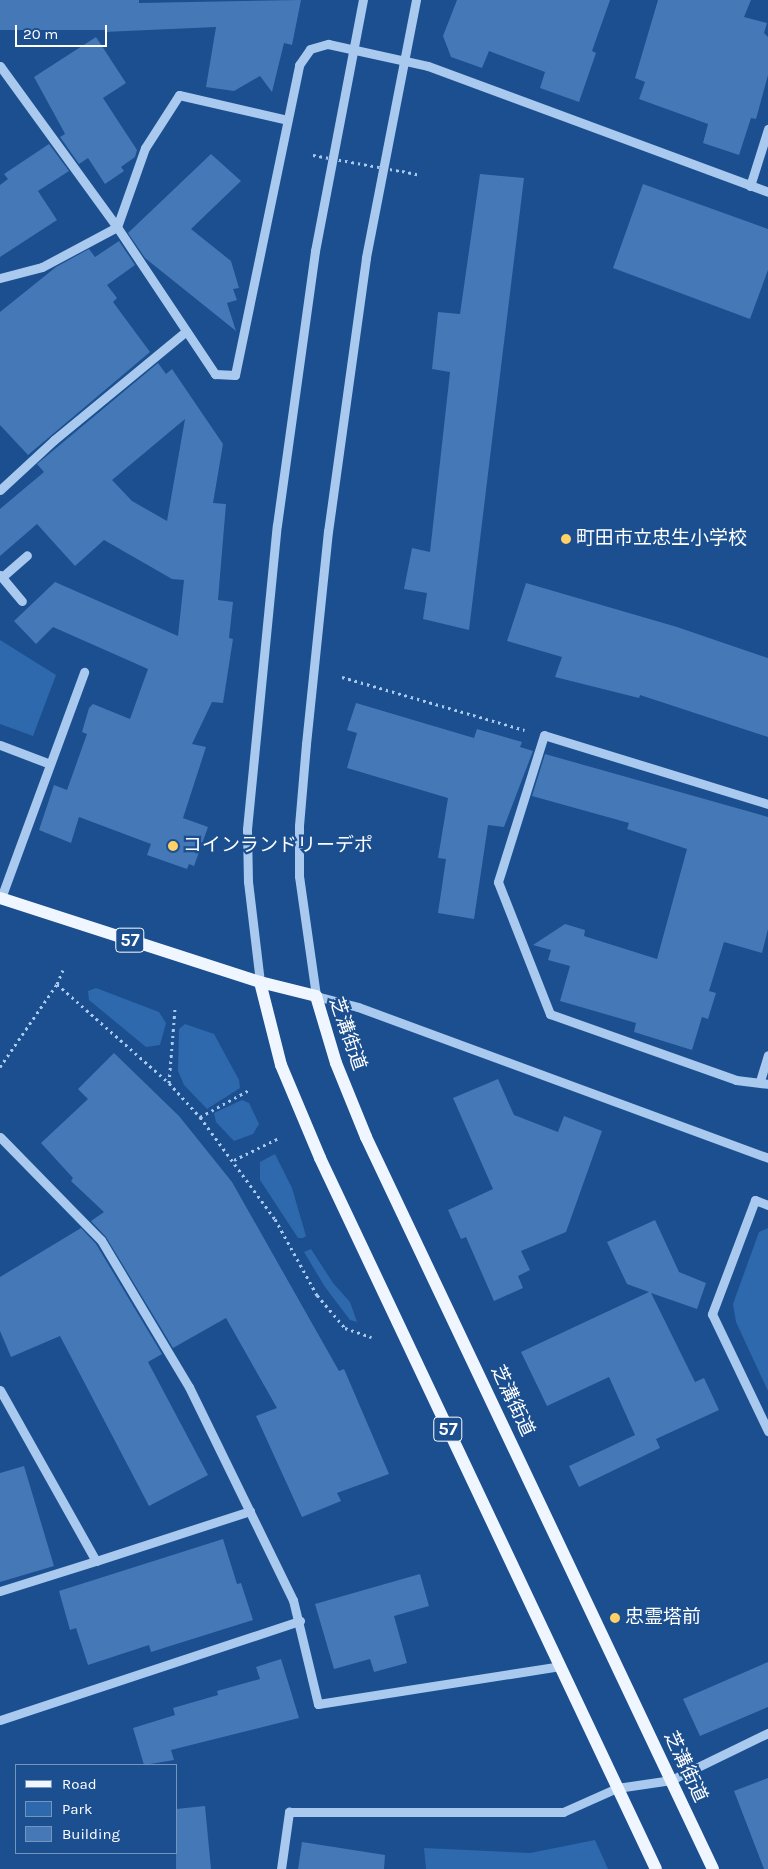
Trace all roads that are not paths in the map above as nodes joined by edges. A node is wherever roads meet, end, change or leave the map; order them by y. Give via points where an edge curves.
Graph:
1 (363, 0) edge
2 (416, 0) edge
3 (352, 48) junction
4 (403, 60) junction
5 (0, 66) edge
6 (287, 120) junction
7 (768, 129) edge
8 (750, 186) junction
9 (768, 192) edge
10 (117, 228) junction
11 (0, 278) edge
12 (186, 332) junction
13 (0, 490) edge
14 (27, 555) dead end
15 (1, 576) edge
16 (22, 601) dead end
17 (84, 672) dead end
18 (0, 745) edge
19 (50, 764) junction
20 (768, 804) edge
21 (0, 898) edge
22 (260, 982) junction
23 (316, 996) junction
24 (768, 1055) edge
25 (764, 1082) edge
26 (0, 1137) edge
27 (768, 1158) edge
28 (768, 1204) edge
29 (0, 1390) edge
30 (768, 1431) edge
31 (250, 1511) junction
32 (96, 1561) junction
33 (0, 1591) edge
34 (300, 1621) junction
35 (560, 1666) junction
36 (0, 1720) edge
37 (768, 1733) edge
38 (671, 1780) junction
39 (617, 1788) junction
40 (281, 1869) edge
41 (656, 1869) edge
42 (713, 1869) edge

1 - 3 street
2 - 4 street
3 - 4 street
3 - 6 street via 328,44 310,49 299,65
3 - 22 street via 315,251 276,525 254,740 247,828 248,882
4 - 8 street via 428,66
4 - 23 street via 366,258 328,531 306,744 299,826 299,876
5 - 10 street
6 - 10 street via 179,95 145,148
6 - 12 street via 235,375 215,374
7 - 8 street
8 - 9 street
10 - 11 street via 42,267
10 - 12 street
12 - 13 street via 54,440
14 - 15 street
15 - 16 street
17 - 19 street
18 - 19 street
19 - 21 street
20 - 25 street via 544,736 498,882 550,1014 736,1080
21 - 22 main road, 芝溝街道 / 57
22 - 23 main road, 芝溝街道 / 57
22 - 35 main road, 57 via 281,1065 320,1158
23 - 27 street via 358,1007
23 - 38 main road, 芝溝街道 via 336,1064 366,1137
24 - 25 street
26 - 31 street via 101,1240 189,1387
28 - 30 street via 755,1200 712,1314
29 - 32 street
31 - 32 street
31 - 34 street
32 - 33 street
34 - 35 street via 318,1704
34 - 36 street
35 - 39 main road, 57
37 - 38 street
38 - 39 street
38 - 42 main road, 芝溝街道
39 - 40 street via 563,1812 289,1812
39 - 41 main road, 57

